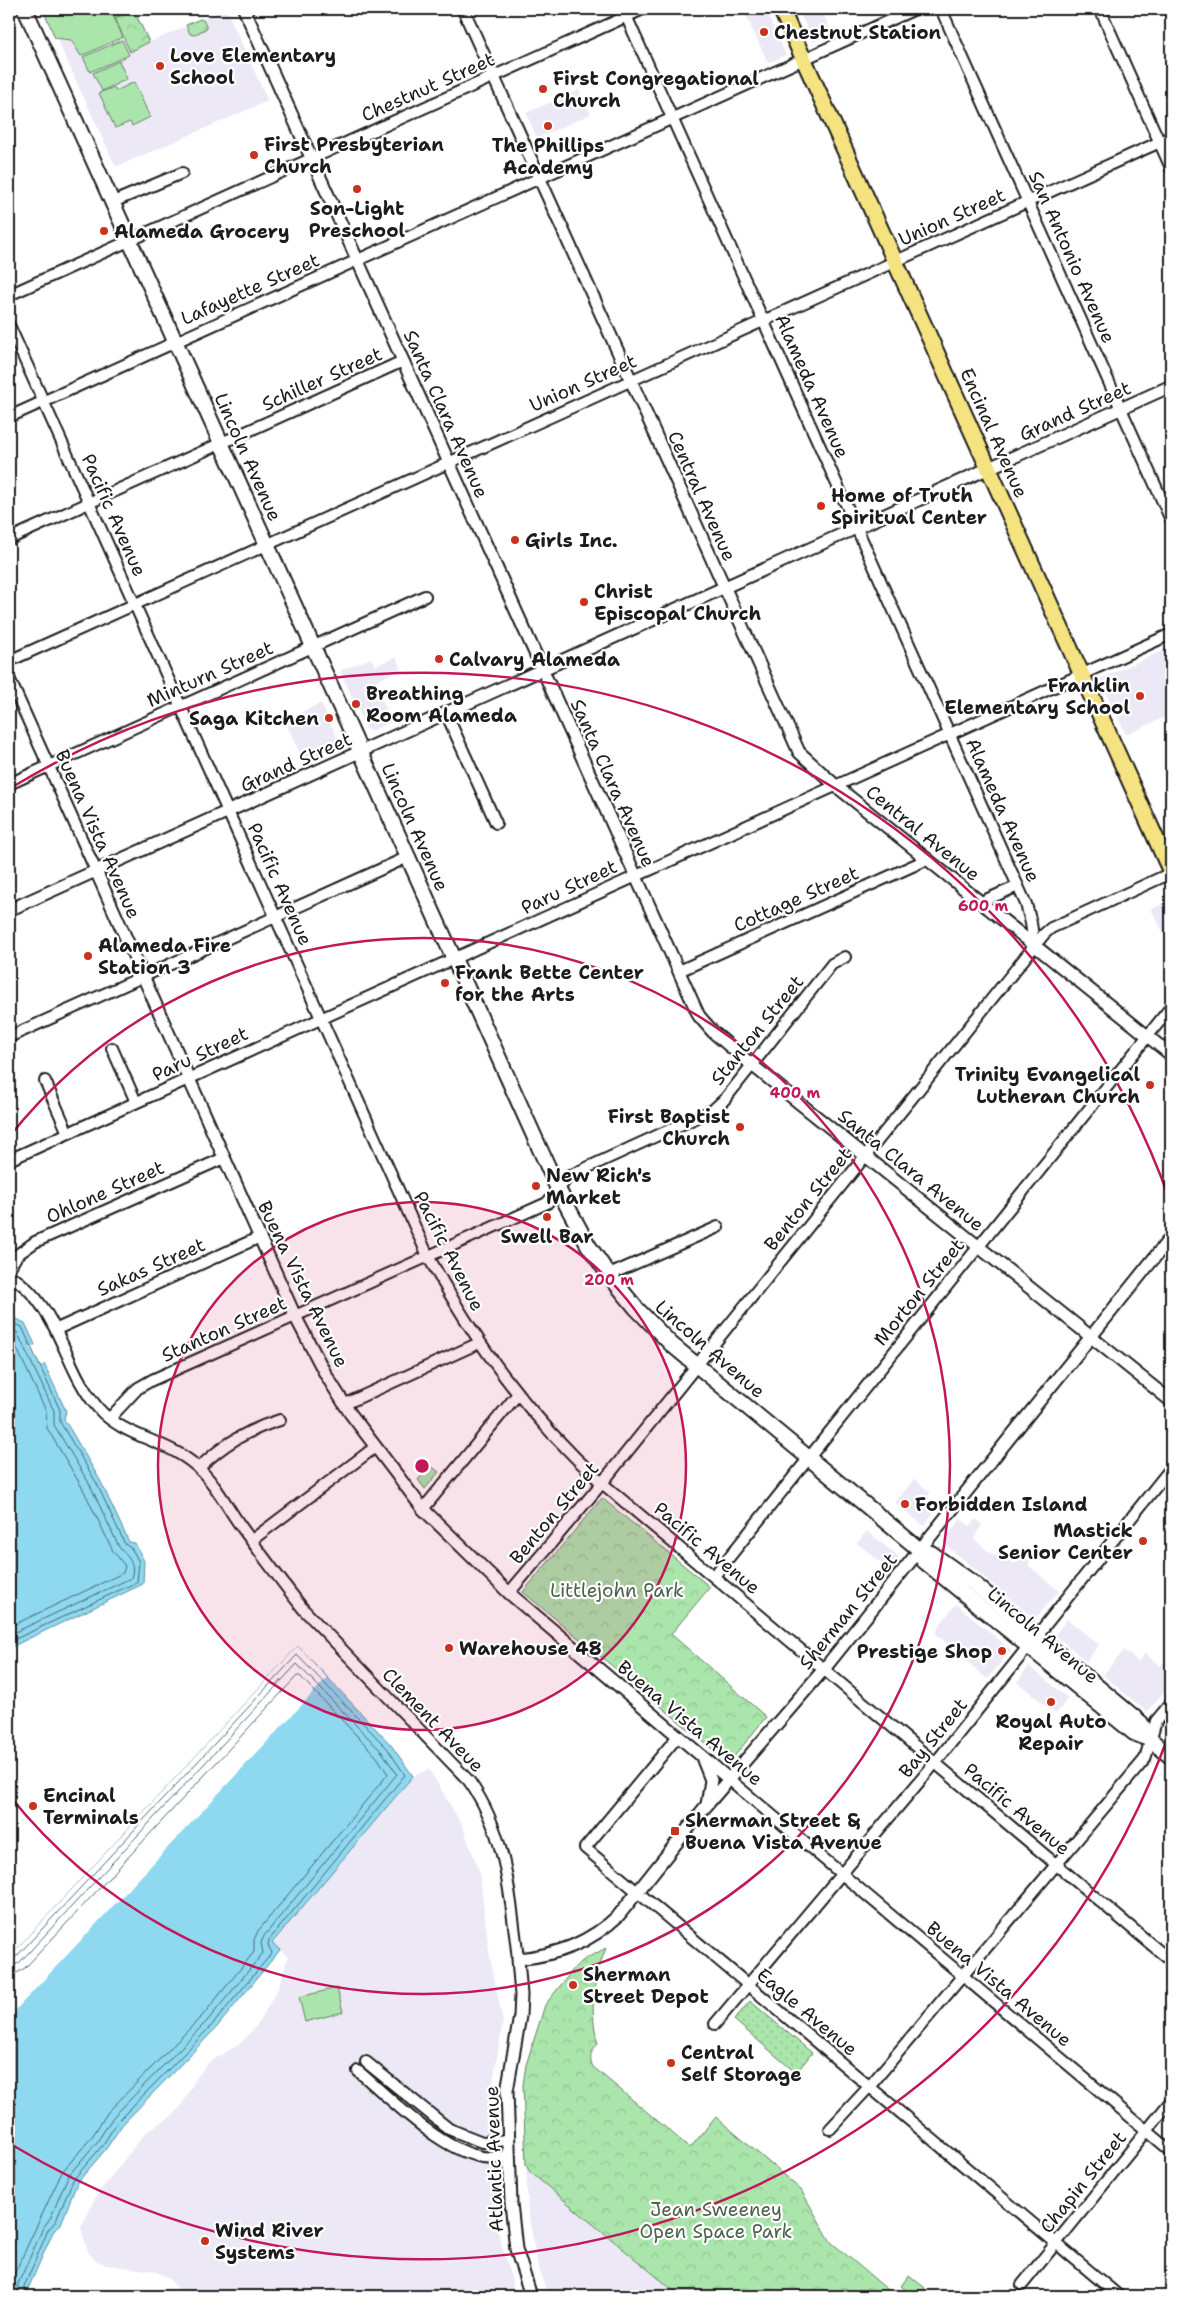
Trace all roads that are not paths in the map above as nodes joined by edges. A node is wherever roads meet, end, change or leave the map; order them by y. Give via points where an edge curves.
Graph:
1 (25, 9) edge
2 (244, 9) edge
3 (464, 9) edge
4 (644, 9) edge
5 (781, 9) edge
6 (915, 9) edge
7 (941, 9) edge
8 (1100, 9) edge
9 (624, 13) edge
10 (804, 59) junction
11 (494, 77) junction
12 (672, 118) junction
13 (1171, 137) edge
14 (1160, 142) junction
15 (312, 158) junction
16 (1171, 168) edge
17 (182, 173) dead end
18 (540, 178) junction
19 (113, 202) junction
20 (1028, 202) junction
21 (130, 241) junction
22 (358, 260) junction
23 (896, 262) junction
24 (9, 296) edge
25 (764, 322) junction
26 (9, 325) edge
27 (176, 342) junction
28 (403, 361) junction
29 (631, 381) junction
30 (1171, 386) edge
31 (43, 402) junction
32 (1121, 409) junction
33 (9, 417) edge
34 (221, 444) junction
35 (449, 463) junction
36 (988, 469) junction
37 (90, 503) junction
38 (1171, 520) edge
39 (857, 528) junction
40 (9, 540) edge
41 (267, 545) junction
42 (724, 587) junction
43 (425, 596) dead end
44 (134, 604) junction
45 (1171, 634) edge
46 (313, 647) junction
47 (9, 661) edge
48 (542, 670) junction
49 (1082, 674) junction
50 (9, 678) edge
51 (180, 706) junction
52 (446, 713) junction
53 (950, 734) junction
54 (361, 752) junction
55 (49, 766) junction
56 (9, 784) edge
57 (836, 786) junction
58 (228, 811) junction
59 (496, 823) dead end
60 (408, 857) junction
61 (928, 859) junction
62 (96, 871) junction
63 (1171, 873) edge
64 (635, 875) junction
65 (1018, 886) junction
66 (981, 902) junction
67 (9, 910) edge
68 (276, 917) junction
69 (1034, 945) junction
70 (845, 957) dead end
71 (454, 958) junction
72 (678, 971) junction
73 (143, 976) junction
74 (1171, 1007) edge
75 (321, 1018) junction
76 (9, 1035) edge
77 (1148, 1036) junction
78 (112, 1048) dead end
79 (1171, 1055) edge
80 (752, 1065) junction
81 (188, 1078) junction
82 (45, 1081) dead end
83 (136, 1102) junction
84 (68, 1133) junction
85 (865, 1156) junction
86 (224, 1158) junction
87 (9, 1160) edge
88 (558, 1189) junction
89 (718, 1227) dead end
90 (260, 1237) junction
91 (1171, 1237) edge
92 (979, 1246) junction
93 (428, 1256) junction
94 (9, 1269) edge
95 (609, 1275) junction
96 (9, 1276) edge
97 (295, 1316) junction
98 (57, 1329) junction
99 (1092, 1337) junction
100 (479, 1343) junction
101 (696, 1366) junction
102 (517, 1395) junction
103 (1171, 1401) edge
104 (344, 1404) junction
105 (110, 1418) junction
106 (280, 1420) dead end
107 (374, 1448) junction
108 (808, 1458) junction
109 (199, 1468) junction
110 (1171, 1468) edge
111 (602, 1483) junction
112 (423, 1509) junction
113 (252, 1540) junction
114 (920, 1550) junction
115 (714, 1576) junction
116 (509, 1593) junction
117 (1037, 1636) junction
118 (1028, 1648) junction
119 (824, 1669) junction
120 (1171, 1703) edge
121 (678, 1736) junction
122 (1150, 1740) junction
123 (699, 1754) junction
124 (1171, 1757) edge
125 (935, 1764) junction
126 (730, 1780) junction
127 (706, 1806) junction
128 (1056, 1865) junction
129 (842, 1874) junction
130 (638, 1891) junction
131 (518, 1959) junction
132 (1171, 1961) edge
133 (963, 1976) junction
134 (748, 1985) junction
135 (715, 2024) dead end
136 (366, 2062) dead end
137 (358, 2071) dead end
138 (869, 2087) junction
139 (1171, 2101) edge
140 (830, 2129) dead end
141 (1147, 2131) junction
142 (508, 2140) junction
143 (1171, 2151) edge
144 (509, 2156) junction
145 (1056, 2244) junction
146 (1022, 2285) dead end
147 (531, 2296) edge
148 (1119, 2296) edge

1 - 19 main road, Lincoln Avenue
2 - 15 street, Santa Clara Avenue
3 - 11 street, Central Avenue
4 - 9 street, Chestnut Street
5 - 10 main road, Encinal Avenue
6 - 10 street, Lafayette Street
7 - 20 street, San Antonio Avenue
8 - 14 street
9 - 11 street, Chestnut Street
9 - 12 street, Alameda Avenue
10 - 12 street, Lafayette Street
10 - 23 main road, Encinal Avenue
11 - 15 street, Chestnut Street
11 - 18 street, Central Avenue
12 - 18 street, Lafayette Street
12 - 25 street, Alameda Avenue
13 - 14 street, Union Street
14 - 16 street
14 - 20 street, Union Street
15 - 21 street, Chestnut Street
15 - 22 street, Santa Clara Avenue
17 - 19 street
18 - 22 street, Lafayette Street
18 - 29 street, Central Avenue
19 - 21 main road, Lincoln Avenue
20 - 23 street, Union Street
20 - 32 street, San Antonio Avenue
21 - 24 street, Chestnut Street
21 - 27 main road, Lincoln Avenue
22 - 27 street, Lafayette Street
22 - 28 street, Santa Clara Avenue
23 - 25 street, Union Street
23 - 36 main road, Encinal Avenue
25 - 29 street, Union Street
25 - 39 street, Alameda Avenue
26 - 31 street, Pacific Avenue
27 - 31 street, Lafayette Street
27 - 34 main road, Lincoln Avenue
28 - 34 street, Schiller Street
28 - 35 street, Santa Clara Avenue
29 - 35 street, Union Street
29 - 42 street, Central Avenue
30 - 32 street, Grand Street
31 - 33 street, Lafayette Street
31 - 37 street, Pacific Avenue
32 - 36 street, Grand Street
32 - 38 street, San Antonio Avenue
34 - 37 street, Schiller Street
34 - 41 main road, Lincoln Avenue
35 - 41 street, Union Street
35 - 48 street, Santa Clara Avenue
36 - 39 street, Grand Street
36 - 49 main road, Encinal Avenue
37 - 40 street, Schiller Street
37 - 44 street, Pacific Avenue
39 - 42 street, Grand Street
39 - 53 street, Alameda Avenue
41 - 44 street, Union Street
41 - 46 main road, Lincoln Avenue
42 - 48 street, Grand Street
42 - 57 street, Central Avenue via 800,752
43 - 46 street, Minturn Street
44 - 47 street, Union Street
44 - 51 street, Pacific Avenue
45 - 49 street, Paru Street
46 - 51 street, Minturn Street
46 - 54 main road, Lincoln Avenue
48 - 52 street, Grand Street
48 - 64 street, Santa Clara Avenue
49 - 53 street, Paru Street
49 - 63 main road, Encinal Avenue
50 - 55 street, Buena Vista Avenue
51 - 55 street, Minturn Street
51 - 58 street, Pacific Avenue
52 - 54 street, Grand Street
52 - 59 street
53 - 57 street, Paru Street
53 - 65 street, Alameda Avenue
54 - 58 street, Grand Street
54 - 60 main road, Lincoln Avenue
55 - 56 street, Minturn Street
55 - 62 street, Buena Vista Avenue
57 - 61 street, Central Avenue
57 - 64 street, Paru Street
58 - 62 street, Grand Street
58 - 68 street, Pacific Avenue
60 - 68 street
60 - 71 main road, Lincoln Avenue
61 - 66 street, Central Avenue
61 - 72 street, Cottage Street
62 - 67 street, Grand Street
62 - 73 street, Buena Vista Avenue
63 - 69 street, Benton Street via 1051,928
64 - 71 street, Paru Street
64 - 72 street, Santa Clara Avenue
65 - 66 street
65 - 69 street, Alameda Avenue via 1031,923
66 - 69 street, Central Avenue
68 - 73 street
68 - 75 street, Pacific Avenue
69 - 77 street, Central Avenue
69 - 85 street, Benton Street
70 - 80 street, Stanton Street via 832,964
71 - 75 street, Paru Street
71 - 88 main road, Lincoln Avenue
72 - 80 street, Santa Clara Avenue via 705,1024
73 - 76 street
73 - 81 street, Buena Vista Avenue
74 - 77 street, Morton Street
75 - 81 street, Paru Street
75 - 93 street, Pacific Avenue
77 - 79 street, Central Avenue
77 - 92 street, Morton Street
78 - 83 street
80 - 85 street, Santa Clara Avenue
80 - 88 street, Stanton Street via 725,1099 709,1113 569,1176
81 - 83 street, Paru Street
81 - 86 street, Buena Vista Avenue
82 - 84 street
83 - 84 street, Paru Street
84 - 87 street, Paru Street
85 - 92 street, Santa Clara Avenue
85 - 101 street, Benton Street
86 - 90 street, Buena Vista Avenue
86 - 94 street, Ohlone Street via 35,1242 17,1255
88 - 93 street, Stanton Street via 547,1203
88 - 95 main road, Lincoln Avenue via 588,1245
89 - 95 street
90 - 97 street, Buena Vista Avenue
90 - 98 street, Sakas Street
91 - 99 street, Sherman Street
92 - 99 street, Santa Clara Avenue
92 - 108 street, Morton Street
93 - 97 street, Stanton Street
93 - 100 street, Pacific Avenue
95 - 101 main road, Lincoln Avenue via 650,1323
96 - 98 street, Clement Aveue via 32,1292
97 - 104 street, Buena Vista Avenue
97 - 105 street, Stanton Street via 138,1388
98 - 105 street, Clement Aveue via 88,1396
99 - 103 street, Santa Clara Avenue
99 - 114 street, Sherman Street
100 - 102 street, Pacific Avenue
100 - 104 street
101 - 108 main road, Lincoln Avenue
101 - 111 street, Benton Street
102 - 111 street, Pacific Avenue via 552,1435
102 - 112 street
104 - 107 street, Buena Vista Avenue
105 - 109 street, Clement Aveue via 128,1430 171,1449
106 - 109 street via 232,1440
107 - 112 street, Buena Vista Avenue
107 - 113 street
108 - 114 main road, Lincoln Avenue
108 - 115 street, Morton Street
109 - 113 street, Clement Aveue
110 - 117 street, Bay Street
111 - 115 street, Pacific Avenue
111 - 116 street, Benton Street
112 - 116 street, Buena Vista Avenue
113 - 131 street, Clement Aveue via 304,1610 453,1764 483,1800 502,1847
114 - 117 main road, Lincoln Avenue via 931,1553 973,1583
114 - 118 main road, Lincoln Avenue via 924,1562
114 - 119 street, Sherman Street
115 - 119 street, Pacific Avenue
116 - 121 street, Buena Vista Avenue
117 - 118 street, Bay Street
117 - 122 main road, Lincoln Avenue via 1141,1723
118 - 122 main road, Lincoln Avenue via 1134,1733
118 - 125 street, Bay Street
119 - 125 street, Pacific Avenue
119 - 126 street, Sherman Street
120 - 122 street via 1156,1722
121 - 123 street, Buena Vista Avenue
121 - 130 street, Eagle Avenue via 585,1848
122 - 124 main road, Lincoln Avenue
122 - 128 street via 1145,1759
123 - 126 street, Buena Vista Avenue
123 - 127 street via 711,1780
125 - 128 street, Pacific Avenue
125 - 129 street, Bay Street
126 - 127 street, Sherman Street
126 - 129 street, Buena Vista Avenue
127 - 130 street, Sherman Street
128 - 132 street, Pacific Avenue
128 - 133 street
129 - 133 street, Buena Vista Avenue
129 - 134 street, Bay Street
130 - 131 street, Sherman Street via 604,1929 588,1939 547,1955
130 - 134 street, Eagle Avenue
131 - 142 street, Atlantic Avenue via 522,1996 508,2081
133 - 138 street
133 - 141 street, Buena Vista Avenue
134 - 135 street, Bay Street
134 - 138 street, Eagle Avenue
136 - 142 street via 448,2129 482,2142
137 - 144 street via 440,2139 479,2157
138 - 140 street
138 - 145 street, Eagle Avenue
139 - 141 street, Chapin Street
141 - 143 street, Buena Vista Avenue
141 - 145 street, Chapin Street
142 - 144 street, Atlantic Avenue
144 - 147 street, Atlantic Avenue via 514,2236
145 - 146 street, Chapin Street
145 - 148 street, Eagle Avenue

